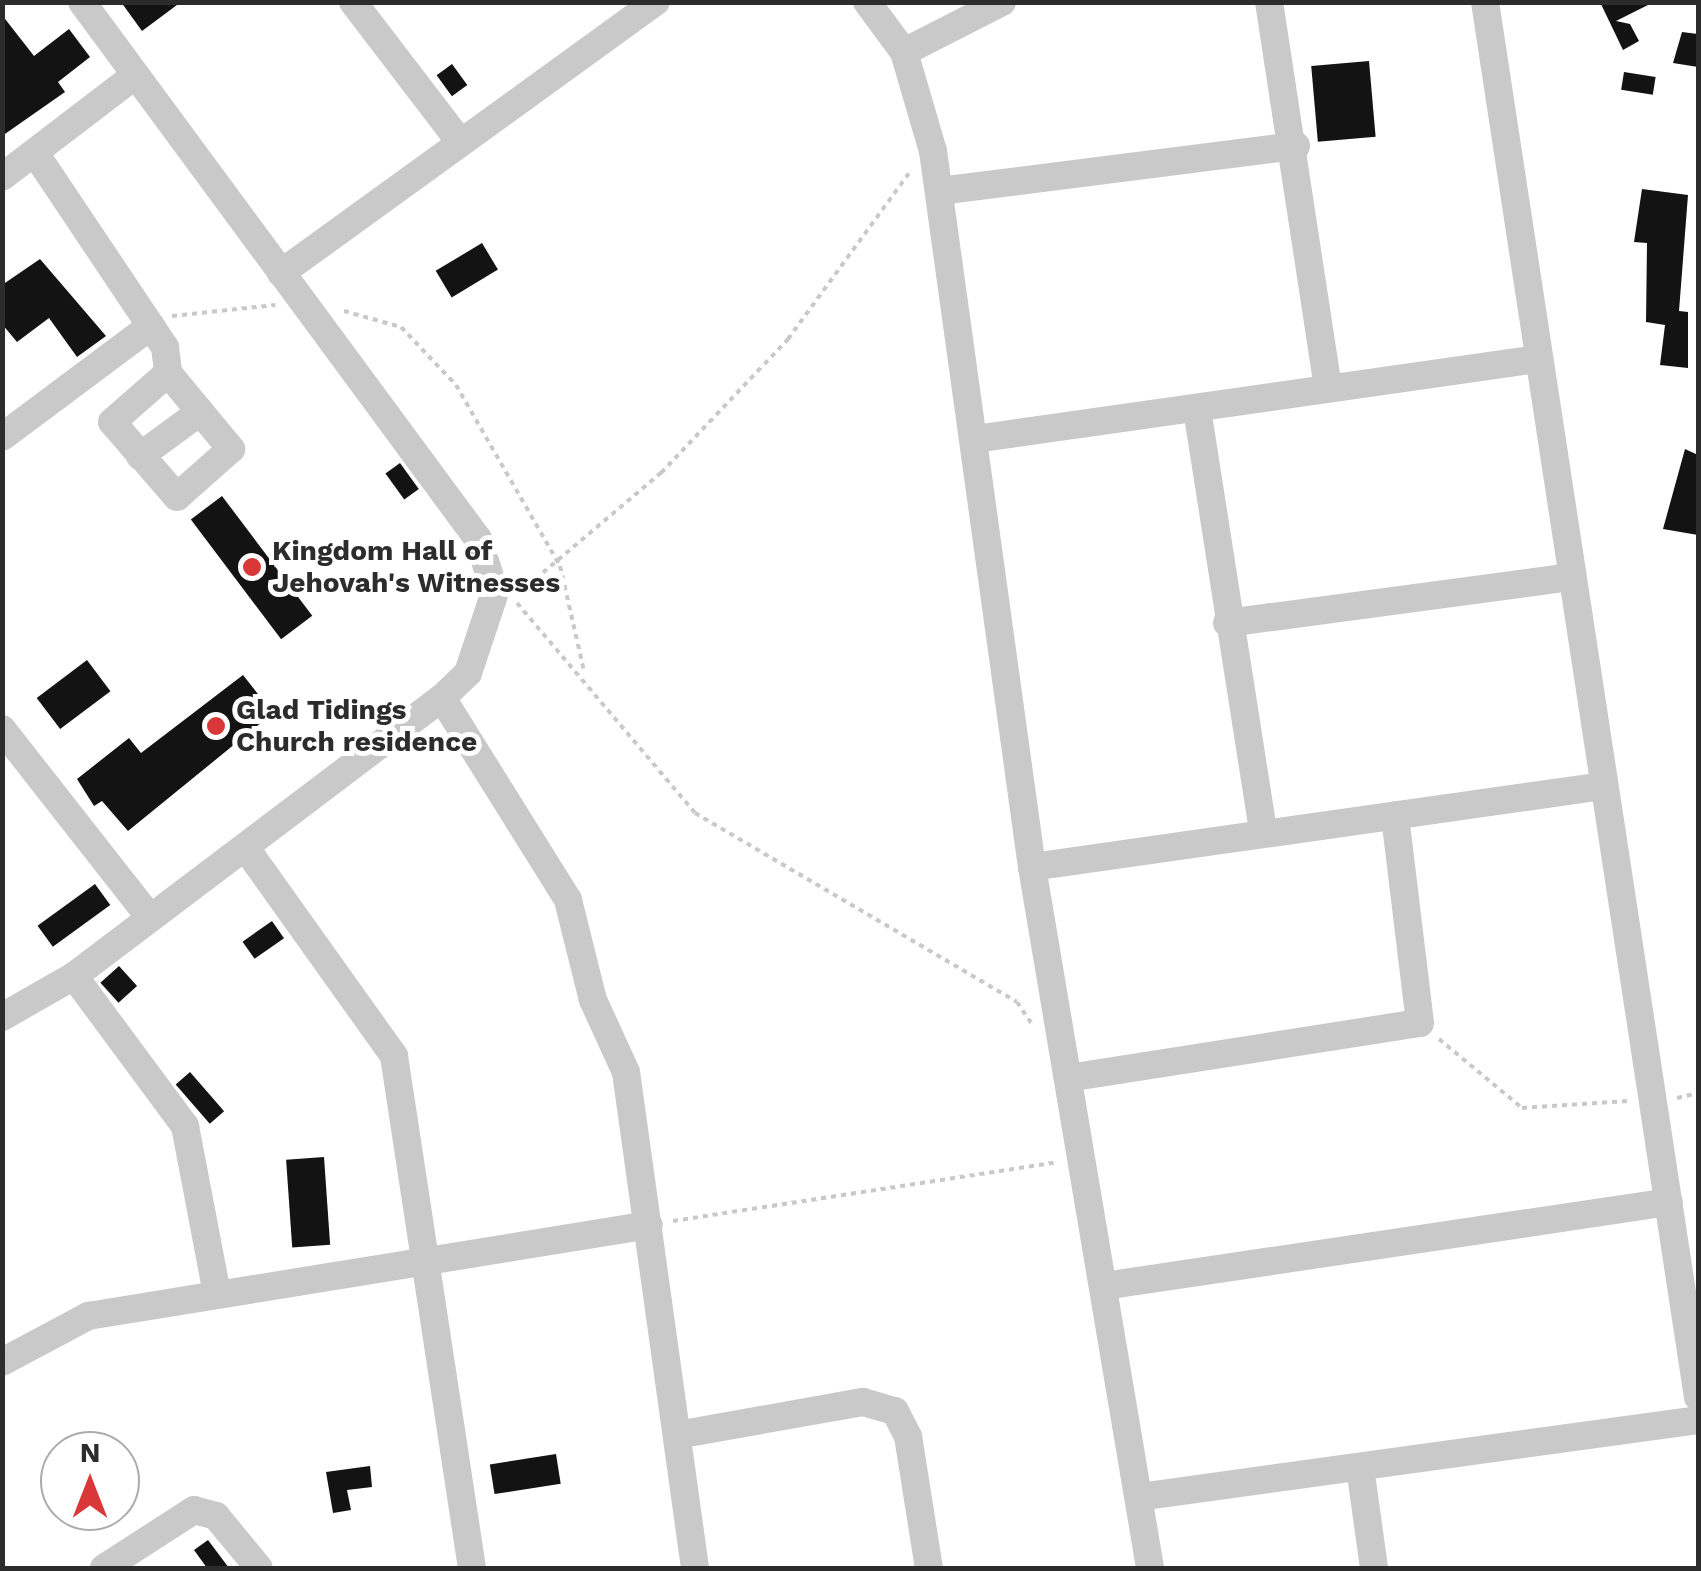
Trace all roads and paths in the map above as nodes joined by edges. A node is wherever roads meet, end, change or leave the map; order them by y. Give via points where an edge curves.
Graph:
1 (82, 2) edge
2 (353, 2) edge
3 (867, 2) edge
4 (1002, 2) edge
5 (1269, 2) edge
6 (1485, 2) edge
7 (640, 7) edge
8 (904, 52) junction
9 (133, 78) junction
10 (460, 142) junction
11 (1296, 146) junction
12 (933, 151) junction
13 (35, 153) junction
14 (2, 176) edge
15 (939, 191) junction
16 (281, 273) junction
17 (151, 326) junction
18 (1538, 358) junction
19 (168, 373) junction
20 (1328, 389) junction
21 (1197, 409) junction
22 (200, 412) junction
23 (2, 437) edge
24 (975, 440) junction
25 (140, 456) junction
26 (1570, 577) junction
27 (1228, 623) junction
28 (442, 698) junction
29 (2, 728) edge
30 (1603, 786) junction
31 (1395, 815) junction
32 (1263, 831) junction
33 (245, 846) junction
34 (1032, 867) junction
35 (148, 914) junction
36 (74, 976) junction
37 (2, 1017) edge
38 (1420, 1022) junction
39 (1038, 1032) dead end
40 (1068, 1078) junction
41 (1698, 1094) edge
42 (1654, 1104) junction
43 (1084, 1159) junction
44 (1668, 1202) junction
45 (649, 1225) junction
46 (431, 1260) junction
47 (1104, 1286) junction
48 (216, 1289) junction
49 (2, 1362) edge
50 (1698, 1398) edge
51 (1698, 1420) edge
52 (677, 1435) junction
53 (1360, 1468) junction
54 (1138, 1496) junction
55 (104, 1568) edge
56 (259, 1568) edge
57 (472, 1568) edge
58 (695, 1568) edge
59 (928, 1568) edge
60 (1150, 1568) edge
61 (1374, 1568) edge

1 - 9 street
2 - 10 street
3 - 8 street
4 - 8 street
5 - 11 street
6 - 18 street
7 - 10 street
8 - 12 street
9 - 13 street
9 - 16 street
10 - 16 street
11 - 15 street
11 - 20 street
12 - 15 street
12 - 39 path via 788,339 661,473 512,597 695,813 1018,1002
13 - 14 street
13 - 17 street
15 - 24 street
16 - 28 street via 489,556 489,617 468,673
17 - 19 street
17 - 23 street
18 - 20 street
18 - 26 street
19 - 22 street
19 - 25 street via 113,416
20 - 21 street
21 - 24 street
21 - 27 street
22 - 25 street
22 - 25 street via 230,453 177,497
24 - 34 street
26 - 27 street
26 - 30 street
27 - 32 street
28 - 33 street
28 - 45 street via 568,900 594,1000 626,1072
29 - 35 street
30 - 31 street
30 - 42 street
31 - 32 street
31 - 38 street
32 - 34 street
33 - 35 street
33 - 46 street via 387,1041
34 - 40 street
35 - 36 street
36 - 37 street
36 - 48 street via 184,1126
38 - 40 street
38 - 42 path via 1522,1108 1602,1098
40 - 43 street
41 - 42 path
42 - 44 street
43 - 45 path
43 - 47 street
44 - 47 street
44 - 50 street
45 - 46 street
45 - 52 street
46 - 48 street
46 - 57 street
47 - 54 street
48 - 49 street via 88,1316
51 - 53 street
52 - 58 street
52 - 59 street via 864,1402 895,1411 908,1436
53 - 54 street
53 - 61 street
54 - 60 street
55 - 56 street via 194,1510 216,1516

